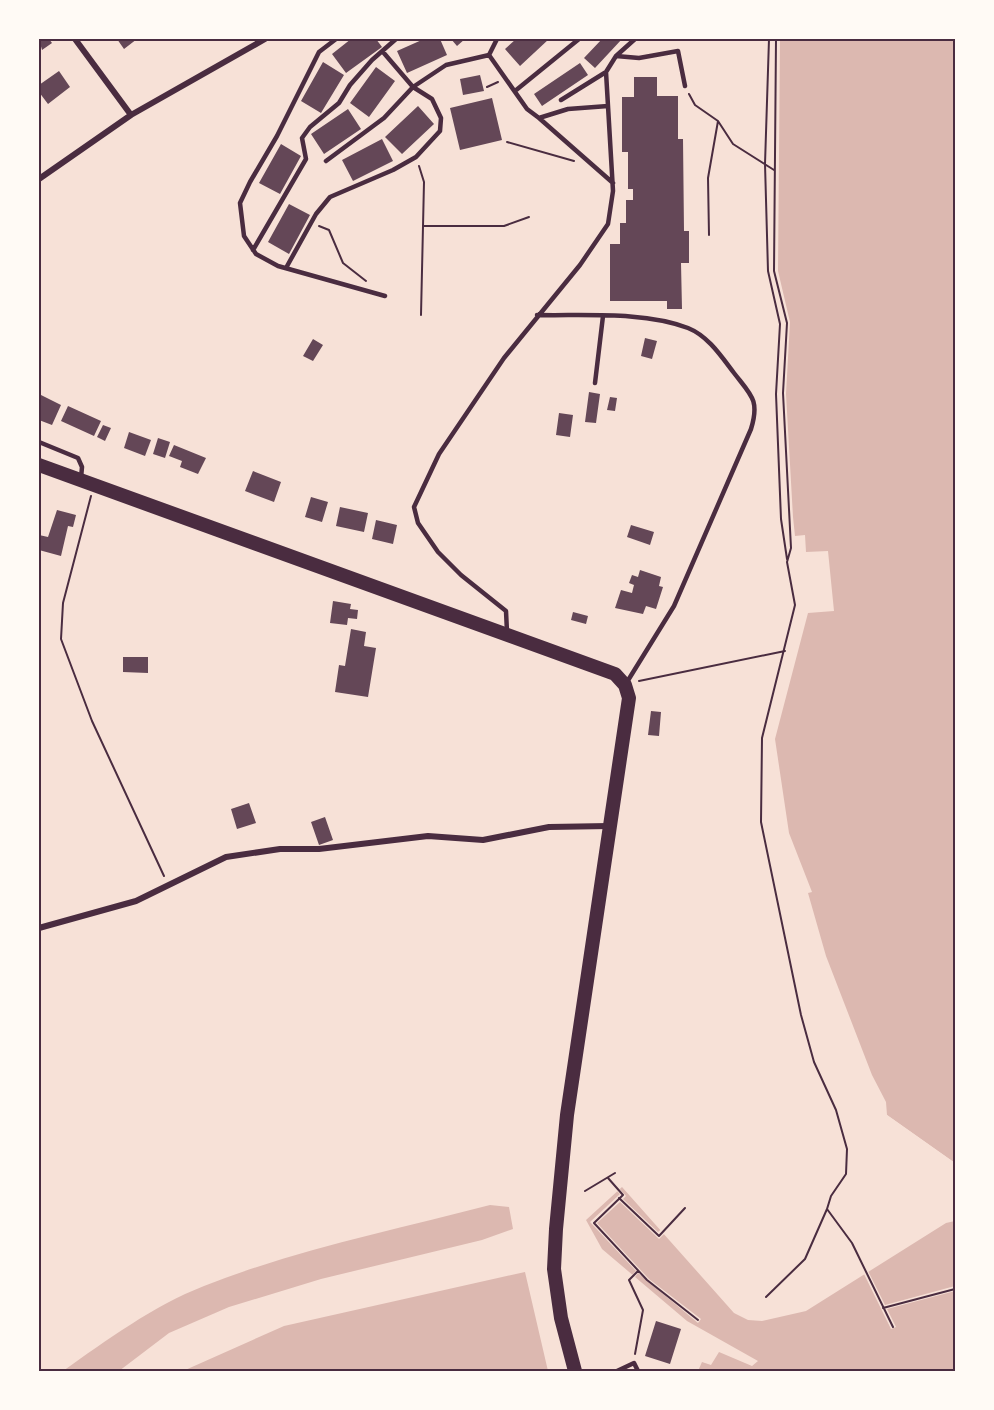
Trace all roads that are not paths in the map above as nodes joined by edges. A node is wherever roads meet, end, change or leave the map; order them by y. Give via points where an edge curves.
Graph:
1 (75, 39) edge
2 (265, 39) edge
3 (336, 39) edge
4 (396, 39) edge
5 (497, 39) edge
6 (579, 39) edge
7 (635, 39) edge
8 (383, 52) junction
9 (489, 55) junction
10 (616, 56) junction
11 (606, 72) junction
12 (685, 86) road end
13 (413, 87) junction
14 (515, 91) junction
15 (561, 100) dead end
16 (609, 106) junction
17 (131, 115) junction
18 (539, 118) junction
19 (326, 161) dead end
20 (39, 179) edge
21 (613, 183) junction
22 (253, 250) junction
23 (286, 268) junction
24 (385, 296) road end
25 (537, 315) junction
26 (603, 316) junction
27 (595, 383) dead end
28 (39, 442) edge
29 (39, 465) edge
30 (87, 483) junction
31 (507, 634) junction
32 (625, 685) junction
33 (610, 826) junction
34 (39, 928) edge
35 (574, 1371) edge
36 (617, 1371) edge
37 (638, 1371) edge

1 - 17 street
2 - 17 street
3 - 22 lane via 319,52 240,202 244,236
4 - 8 lane
5 - 9 lane
6 - 14 lane
7 - 10 lane
8 - 13 lane
8 - 22 lane via 302,138 306,159
9 - 13 lane via 446,65
9 - 14 lane
10 - 11 lane
10 - 12 lane via 639,58 678,51
11 - 15 lane
11 - 16 lane
13 - 19 lane via 384,118
13 - 23 lane via 432,99 441,118 440,131 416,158 330,197
14 - 18 lane
16 - 18 lane via 568,109
16 - 21 lane
17 - 20 street
18 - 21 lane
21 - 25 lane via 608,224 580,265
22 - 23 lane
23 - 24 lane
25 - 26 lane
25 - 31 lane via 444,446 414,507 418,523 438,552 506,611
26 - 27 lane
26 - 32 lane via 628,316 689,328 710,343 755,399 751,429 674,606
28 - 30 lane via 78,458
29 - 30 main road
30 - 31 main road
31 - 32 main road via 615,674
32 - 33 main road via 629,698
33 - 34 street via 549,827 483,840 428,836 226,857 136,902
33 - 35 main road via 567,1115 556,1229 554,1269
36 - 37 lane via 634,1363

